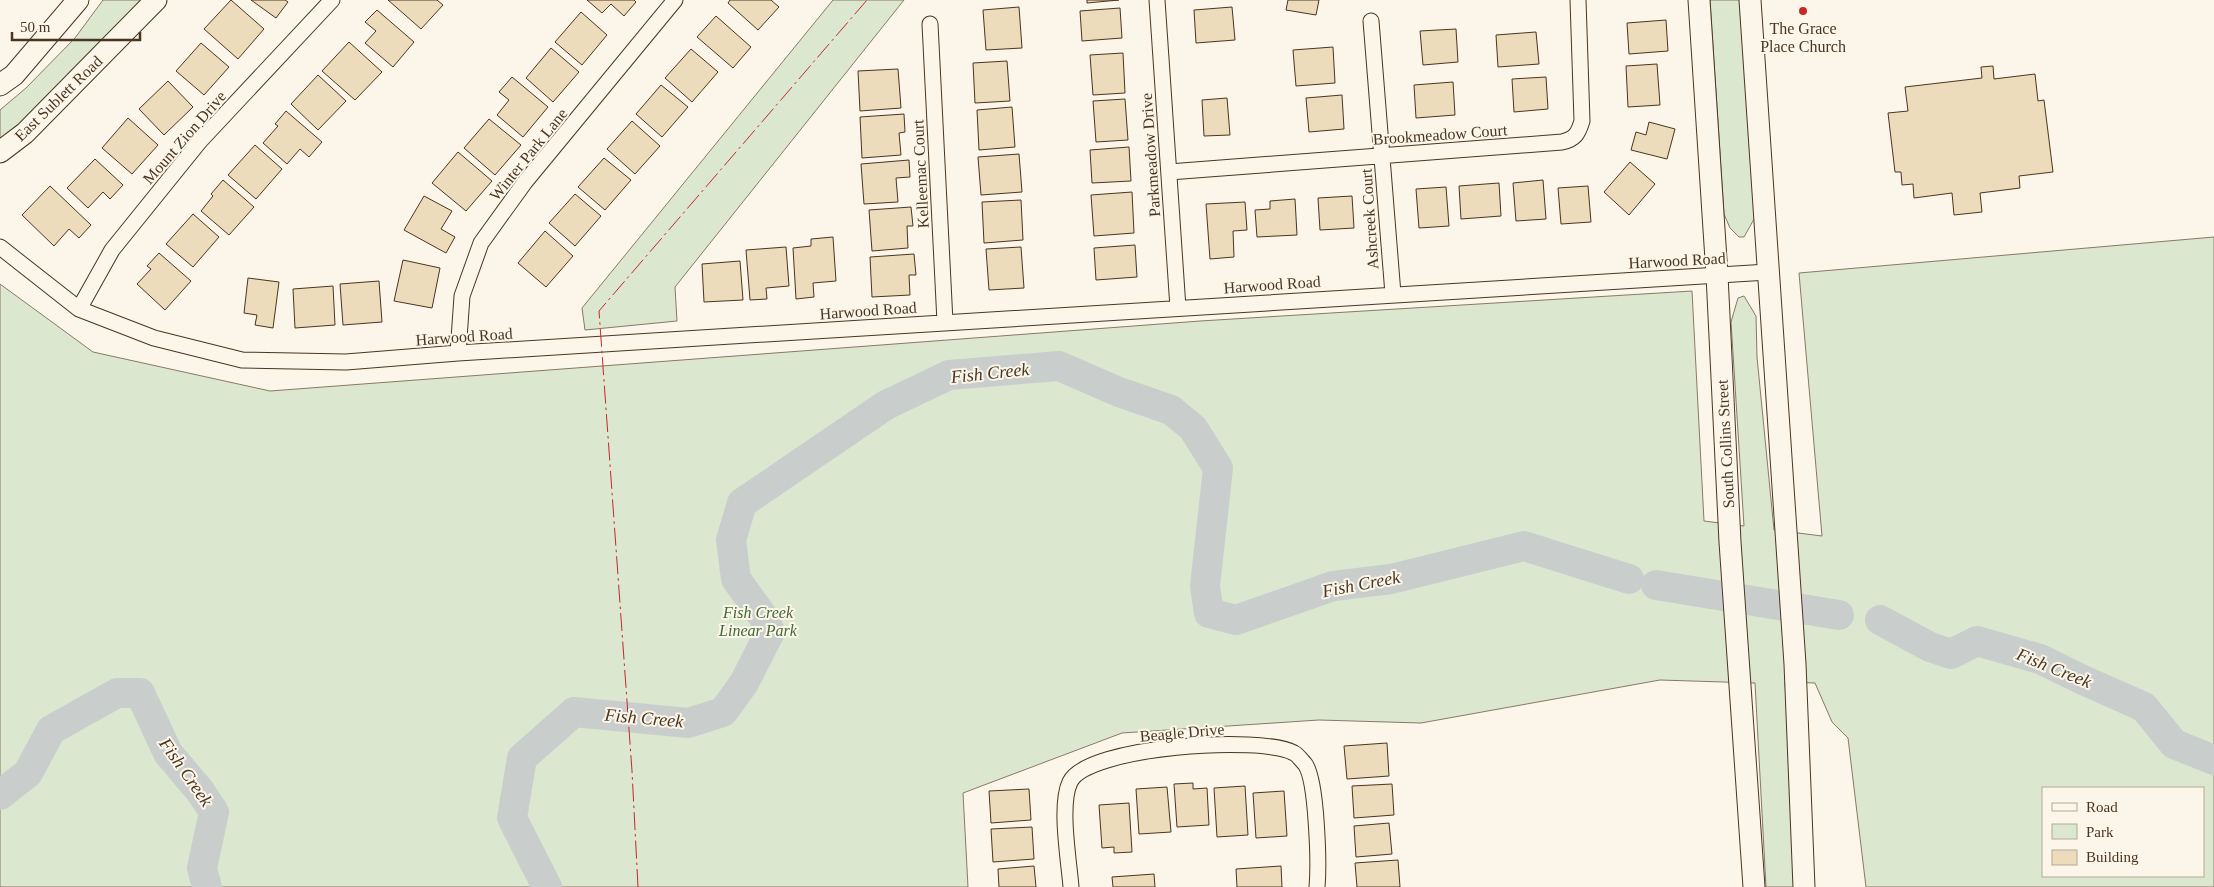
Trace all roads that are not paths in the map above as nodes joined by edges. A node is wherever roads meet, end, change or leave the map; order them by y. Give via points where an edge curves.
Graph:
1 (78, 0) edge
2 (156, 0) edge
3 (332, 0) edge
4 (675, 0) edge
5 (1157, 0) edge
6 (1578, 0) edge
7 (1699, 0) edge
8 (1750, 0) edge
9 (1371, 21) dead end
10 (930, 24) dead end
11 (0, 84) edge
12 (0, 152) edge
13 (1382, 156) junction
14 (1169, 172) junction
15 (0, 247) edge
16 (1768, 272) junction
17 (1717, 275) junction
18 (1393, 294) junction
19 (1178, 308) junction
20 (79, 309) junction
21 (945, 322) junction
22 (458, 353) junction
23 (1071, 887) edge
24 (1317, 887) edge
25 (1754, 887) edge
26 (1804, 887) edge

1 - 11 main road via 14,75
2 - 12 main road, East Sublett Road via 26,133
3 - 20 street, Mount Zion Drive via 200,141 112,250
4 - 22 street, Winter Park Lane via 524,182 481,243 462,296
5 - 14 street, Parkmeadow Drive
6 - 13 street, Brookmeadow Court via 1582,121 1572,139
7 - 17 main road, South Collins Street
8 - 16 main road
9 - 13 street, Ashcreek Court
10 - 21 street, Kelleemac Court
13 - 14 street, Brookmeadow Court
13 - 18 street, Ashcreek Court
14 - 19 street, Parkmeadow Drive
15 - 20 street, Harwood Road
16 - 17 street, Harwood Road
16 - 26 main road via 1795,664
17 - 18 street, Harwood Road
17 - 25 main road, South Collins Street via 1730,542
18 - 19 street, Harwood Road
19 - 21 street, Harwood Road
20 - 22 street, Harwood Road via 154,338 242,360 346,362
21 - 22 street, Harwood Road
23 - 24 street, Beagle Drive via 1065,811 1070,781 1080,770 1101,761 1154,748 1230,745 1267,746 1294,753 1306,766 1313,785

